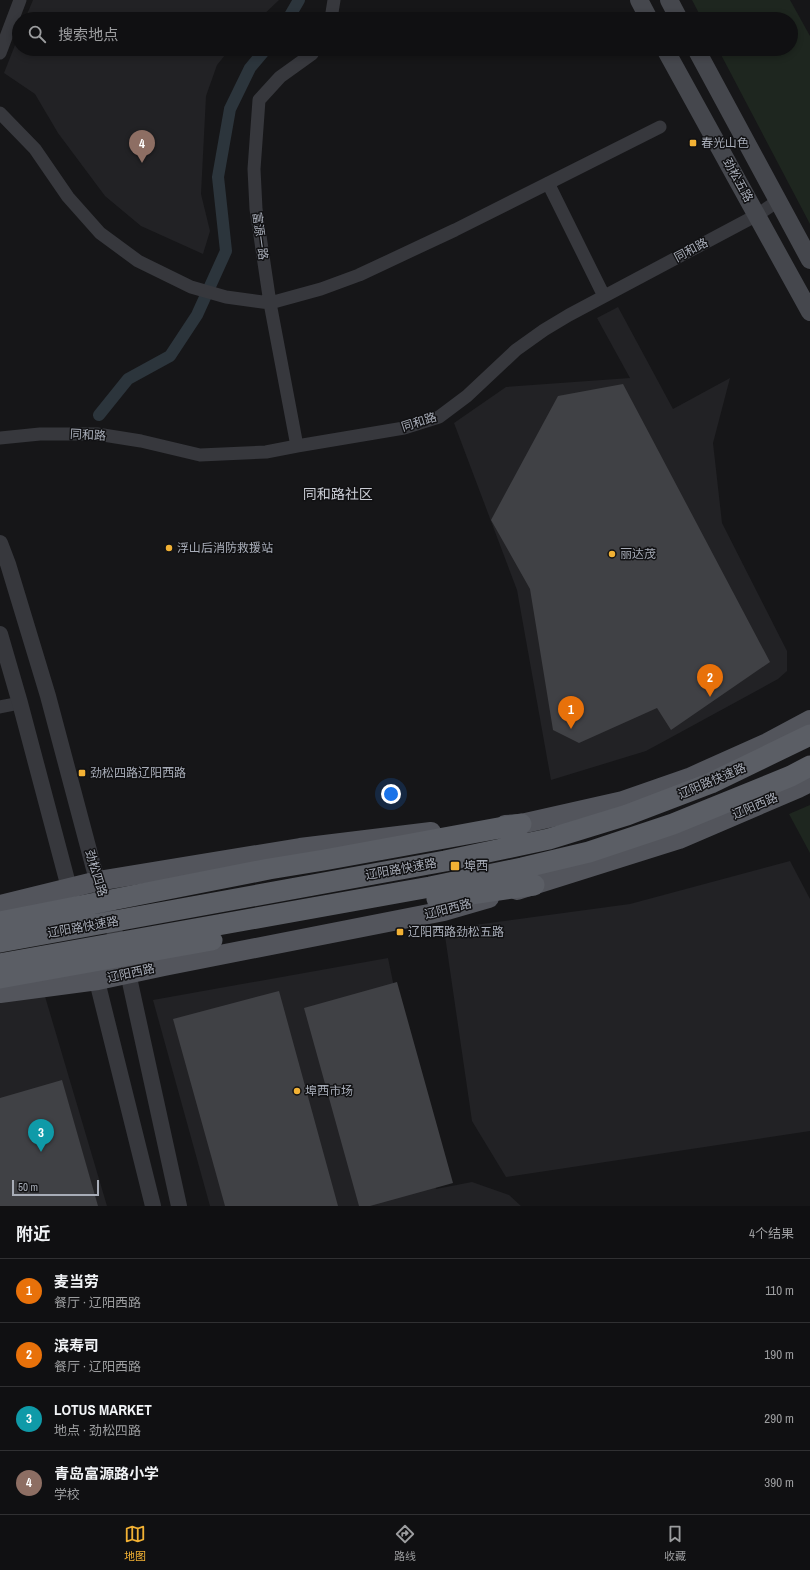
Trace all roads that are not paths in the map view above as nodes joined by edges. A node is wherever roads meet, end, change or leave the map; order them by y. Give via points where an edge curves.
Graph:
1 (20, 0) edge
2 (334, 0) edge
3 (639, 0) edge
4 (669, 0) edge
5 (15, 12) edge
6 (332, 12) edge
7 (645, 12) edge
8 (676, 12) edge
9 (12, 21) edge
10 (0, 53) edge
11 (309, 56) edge
12 (669, 56) edge
13 (700, 56) edge
14 (0, 113) edge
15 (660, 127) dead end
16 (548, 183) junction
17 (778, 201) junction
18 (757, 215) junction
19 (810, 260) edge
20 (604, 296) junction
21 (270, 303) junction
22 (810, 312) edge
23 (0, 438) edge
24 (297, 446) junction
25 (0, 543) edge
26 (0, 634) edge
27 (20, 704) junction
28 (0, 707) edge
29 (810, 720) edge
30 (810, 735) edge
31 (810, 766) edge
32 (810, 782) edge
33 (521, 824) junction
34 (98, 881) junction
35 (534, 885) junction
36 (69, 889) junction
37 (0, 905) edge
38 (0, 922) edge
39 (0, 942) edge
40 (0, 964) edge
41 (128, 973) junction
42 (0, 978) edge
43 (98, 980) junction
44 (0, 992) edge
45 (153, 1206) edge
46 (179, 1206) edge

1 - 5 street
2 - 6 street
3 - 7 main road
4 - 8 main road
9 - 10 street
11 - 21 street, 富源一路 via 280,77 260,100 254,169 256,209
12 - 18 main road, 劲松五路
13 - 17 main road
14 - 21 street via 35,149 68,197 100,233 138,261 191,287 226,297
15 - 16 street
16 - 20 street
16 - 21 street via 359,275
17 - 18 street, 同和路
17 - 19 main road
18 - 20 street, 同和路
18 - 22 main road, 劲松五路
20 - 24 street, 同和路 via 544,330 516,350 467,396 439,416 404,428
21 - 24 street, 富源一路
23 - 24 street, 同和路 via 40,434 97,434 200,455 266,452
25 - 34 street, 劲松四路 via 48,696
26 - 27 street
27 - 28 street
27 - 36 street
29 - 33 main road via 767,743 682,780 623,801
30 - 39 highway, 辽阳路快速路 via 711,783 627,815 549,838 445,860
31 - 40 highway, 辽阳路快速路 via 673,824 582,854 430,887
32 - 35 main road, 辽阳西路 via 680,839
33 - 34 main road via 419,833 300,848
33 - 38 highway via 270,869
34 - 36 main road
34 - 41 street, 劲松四路
35 - 41 main road, 辽阳西路 via 444,911
35 - 42 highway via 358,911 182,946
36 - 37 main road
36 - 43 street
41 - 43 main road, 辽阳西路
41 - 46 street, 劲松四路
43 - 44 main road, 辽阳西路
43 - 45 street

